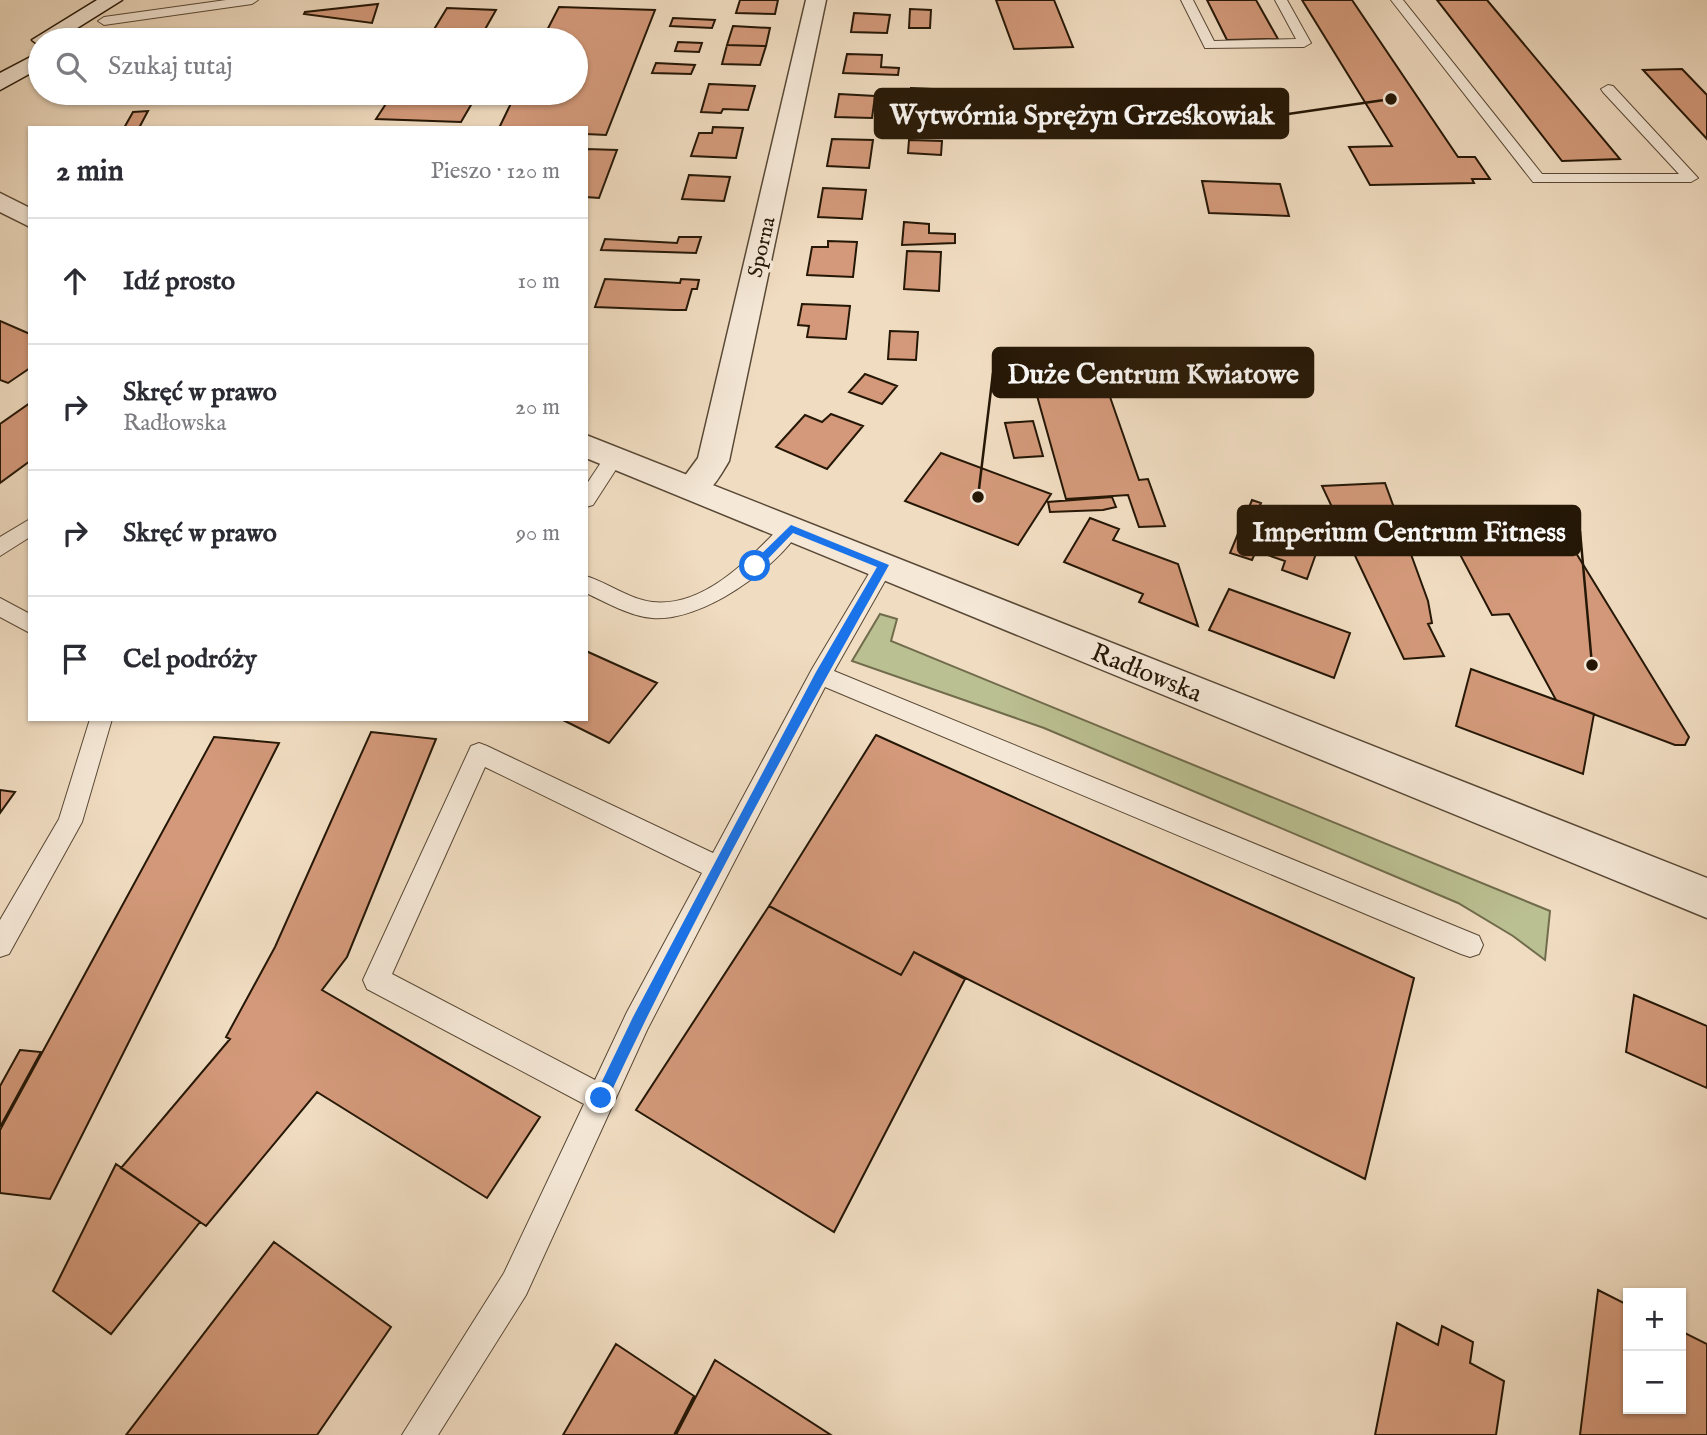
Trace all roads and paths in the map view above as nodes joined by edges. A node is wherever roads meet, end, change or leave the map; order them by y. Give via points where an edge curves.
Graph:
1 (139, 0) edge
2 (252, 0) edge
3 (817, 0) edge
4 (1187, 0) edge
5 (1281, 0) edge
6 (1398, 0) edge
7 (108, 10) edge
8 (70, 28) edge
9 (86, 28) edge
10 (28, 49) edge
11 (0, 66) edge
12 (28, 66) edge
13 (0, 83) edge
14 (1608, 89) dead end
15 (0, 201) edge
16 (0, 216) edge
17 (28, 219) edge
18 (28, 220) edge
19 (601, 452) edge
20 (692, 488) junction
21 (588, 494) edge
22 (28, 527) edge
23 (791, 528) junction
24 (0, 548) edge
25 (884, 565) junction
26 (588, 585) edge
27 (0, 606) edge
28 (28, 624) edge
29 (820, 675) junction
30 (100, 721) edge
31 (718, 869) junction
32 (1707, 898) edge
33 (0, 945) edge
34 (1470, 945) dead end
35 (601, 1098) junction
36 (419, 1435) edge

1 - 7 street
2 - 7 lane
3 - 20 street, Sporna via 713,461
4 - 5 lane via 1210,46 1304,43
6 - 14 lane via 1538,178 1691,177
7 - 8 street
7 - 9 street
10 - 11 street
12 - 13 street
15 - 17 street
16 - 18 street
19 - 20 street, Radłowska
19 - 21 lane
20 - 23 street, Radłowska
22 - 24 lane
23 - 25 street, Radłowska
23 - 26 lane via 755,566 692,606 649,610
25 - 29 lane
25 - 32 street, Radłowska
27 - 28 lane
29 - 31 lane
29 - 34 lane
30 - 33 lane via 70,822
31 - 35 lane
31 - 35 lane via 479,753 376,980
35 - 36 lane via 516,1284

